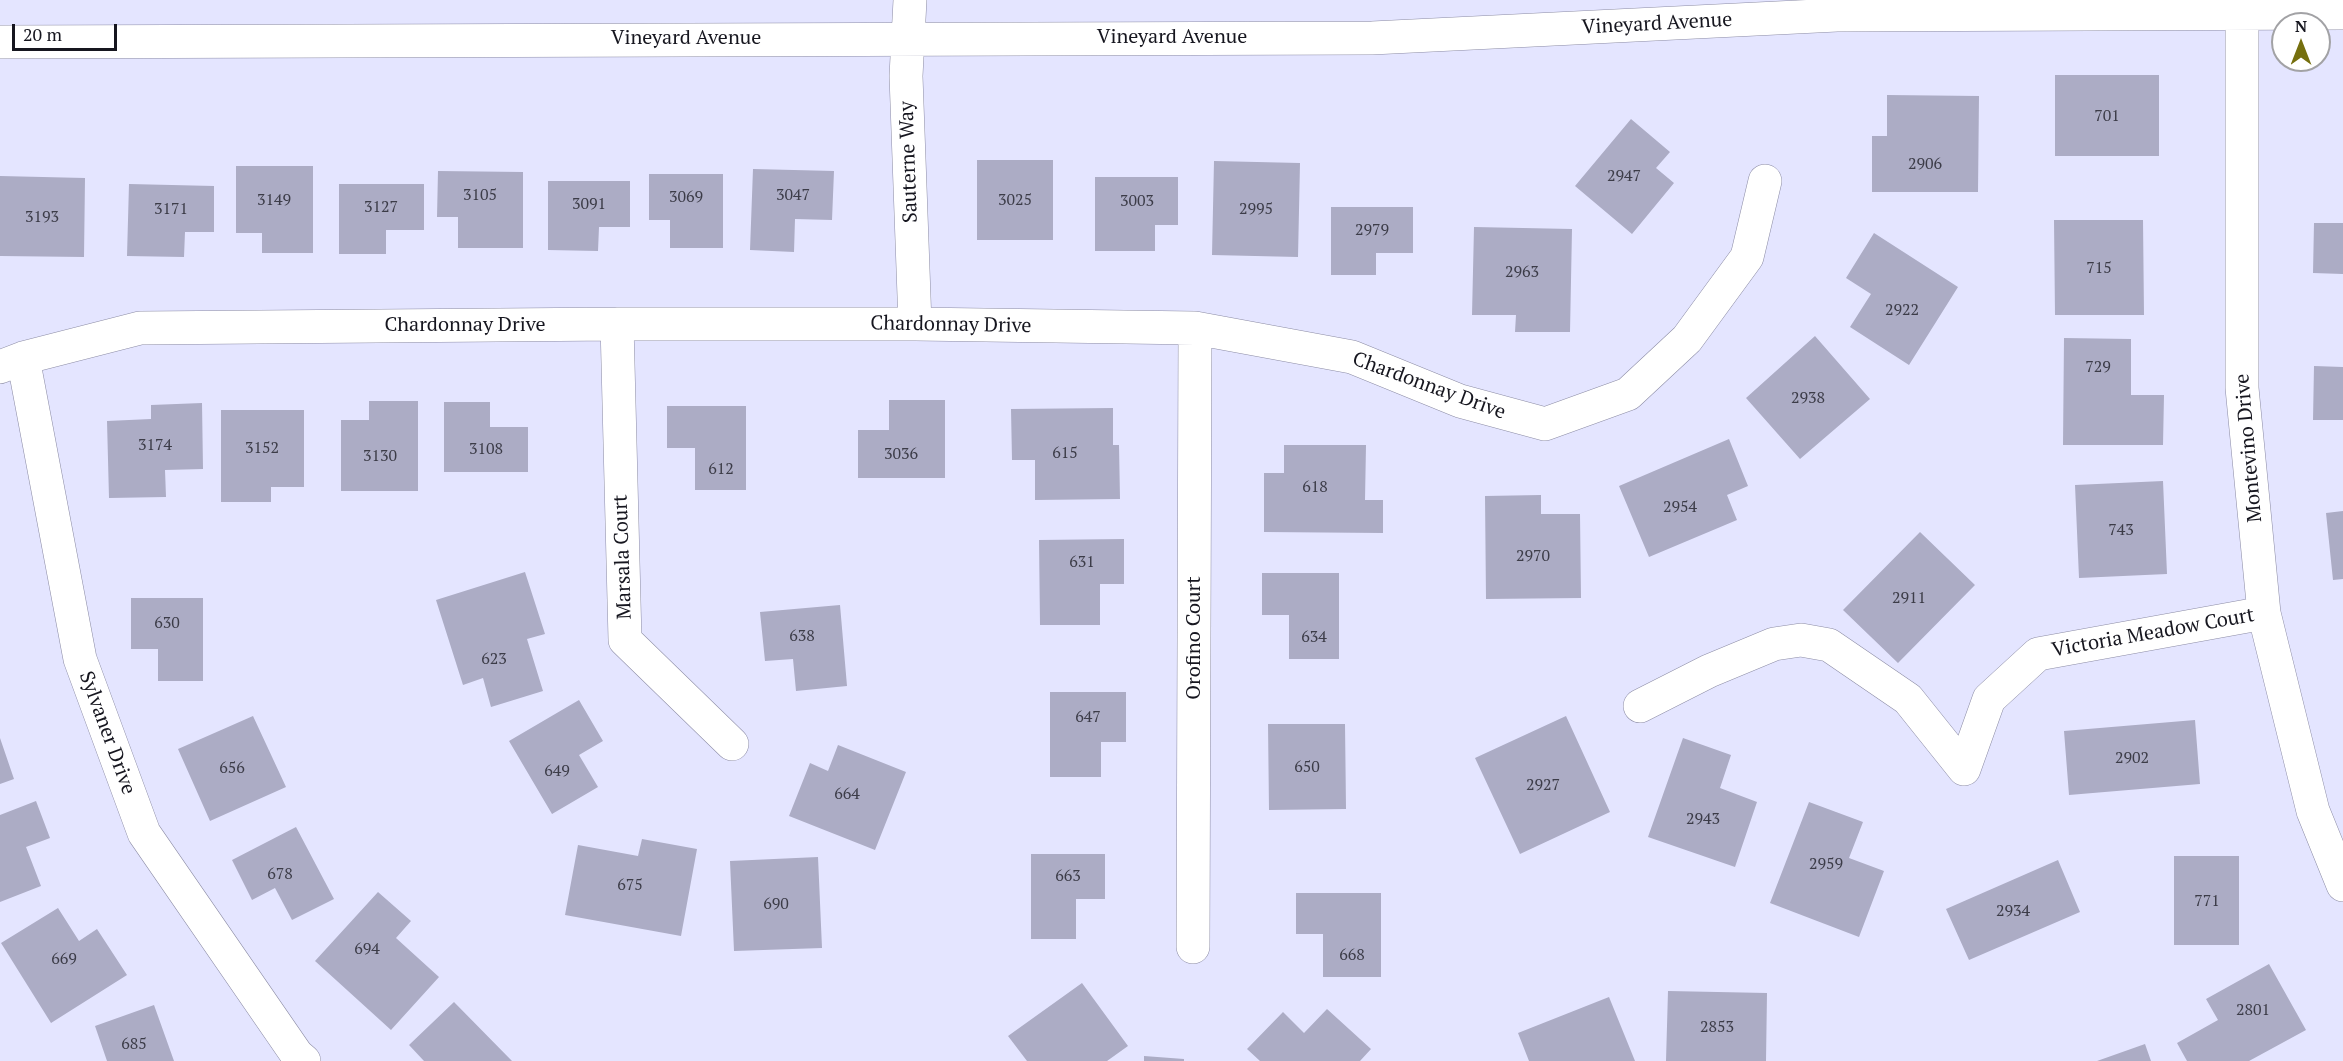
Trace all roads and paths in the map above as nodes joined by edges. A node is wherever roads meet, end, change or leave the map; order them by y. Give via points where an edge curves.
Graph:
1 (910, 0) edge
2 (2242, 6) edge
3 (2343, 13) edge
4 (908, 37) junction
5 (0, 42) edge
6 (1765, 181) dead end
7 (617, 324) junction
8 (915, 324) junction
9 (1194, 328) junction
10 (12, 362) edge
11 (2264, 612) junction
12 (1640, 706) dead end
13 (732, 744) dead end
14 (2343, 885) edge
15 (1193, 947) dead end
16 (298, 1059) edge

1 - 4 street, Sauterne Way
2 - 3 street, Vineyard Avenue
2 - 4 street, Vineyard Avenue via 1837,15 1372,38
2 - 11 street, Montevino Drive via 2242,388
4 - 5 street, Vineyard Avenue
4 - 8 street, Sauterne Way
6 - 9 street, Chardonnay Drive via 1748,256 1687,339 1628,394 1545,424 1460,401 1352,357
7 - 8 street, Chardonnay Drive
7 - 10 street, Chardonnay Drive via 140,328
7 - 13 street, Marsala Court via 625,640
8 - 9 street, Chardonnay Drive
9 - 15 street, Orofino Court
10 - 16 street, Sylvaner Drive via 80,658 144,833
11 - 12 street, Victoria Meadow Court via 2038,654 1989,699 1964,769 1908,699 1829,645 1801,640 1774,644
11 - 14 street, Montevino Drive via 2313,811

